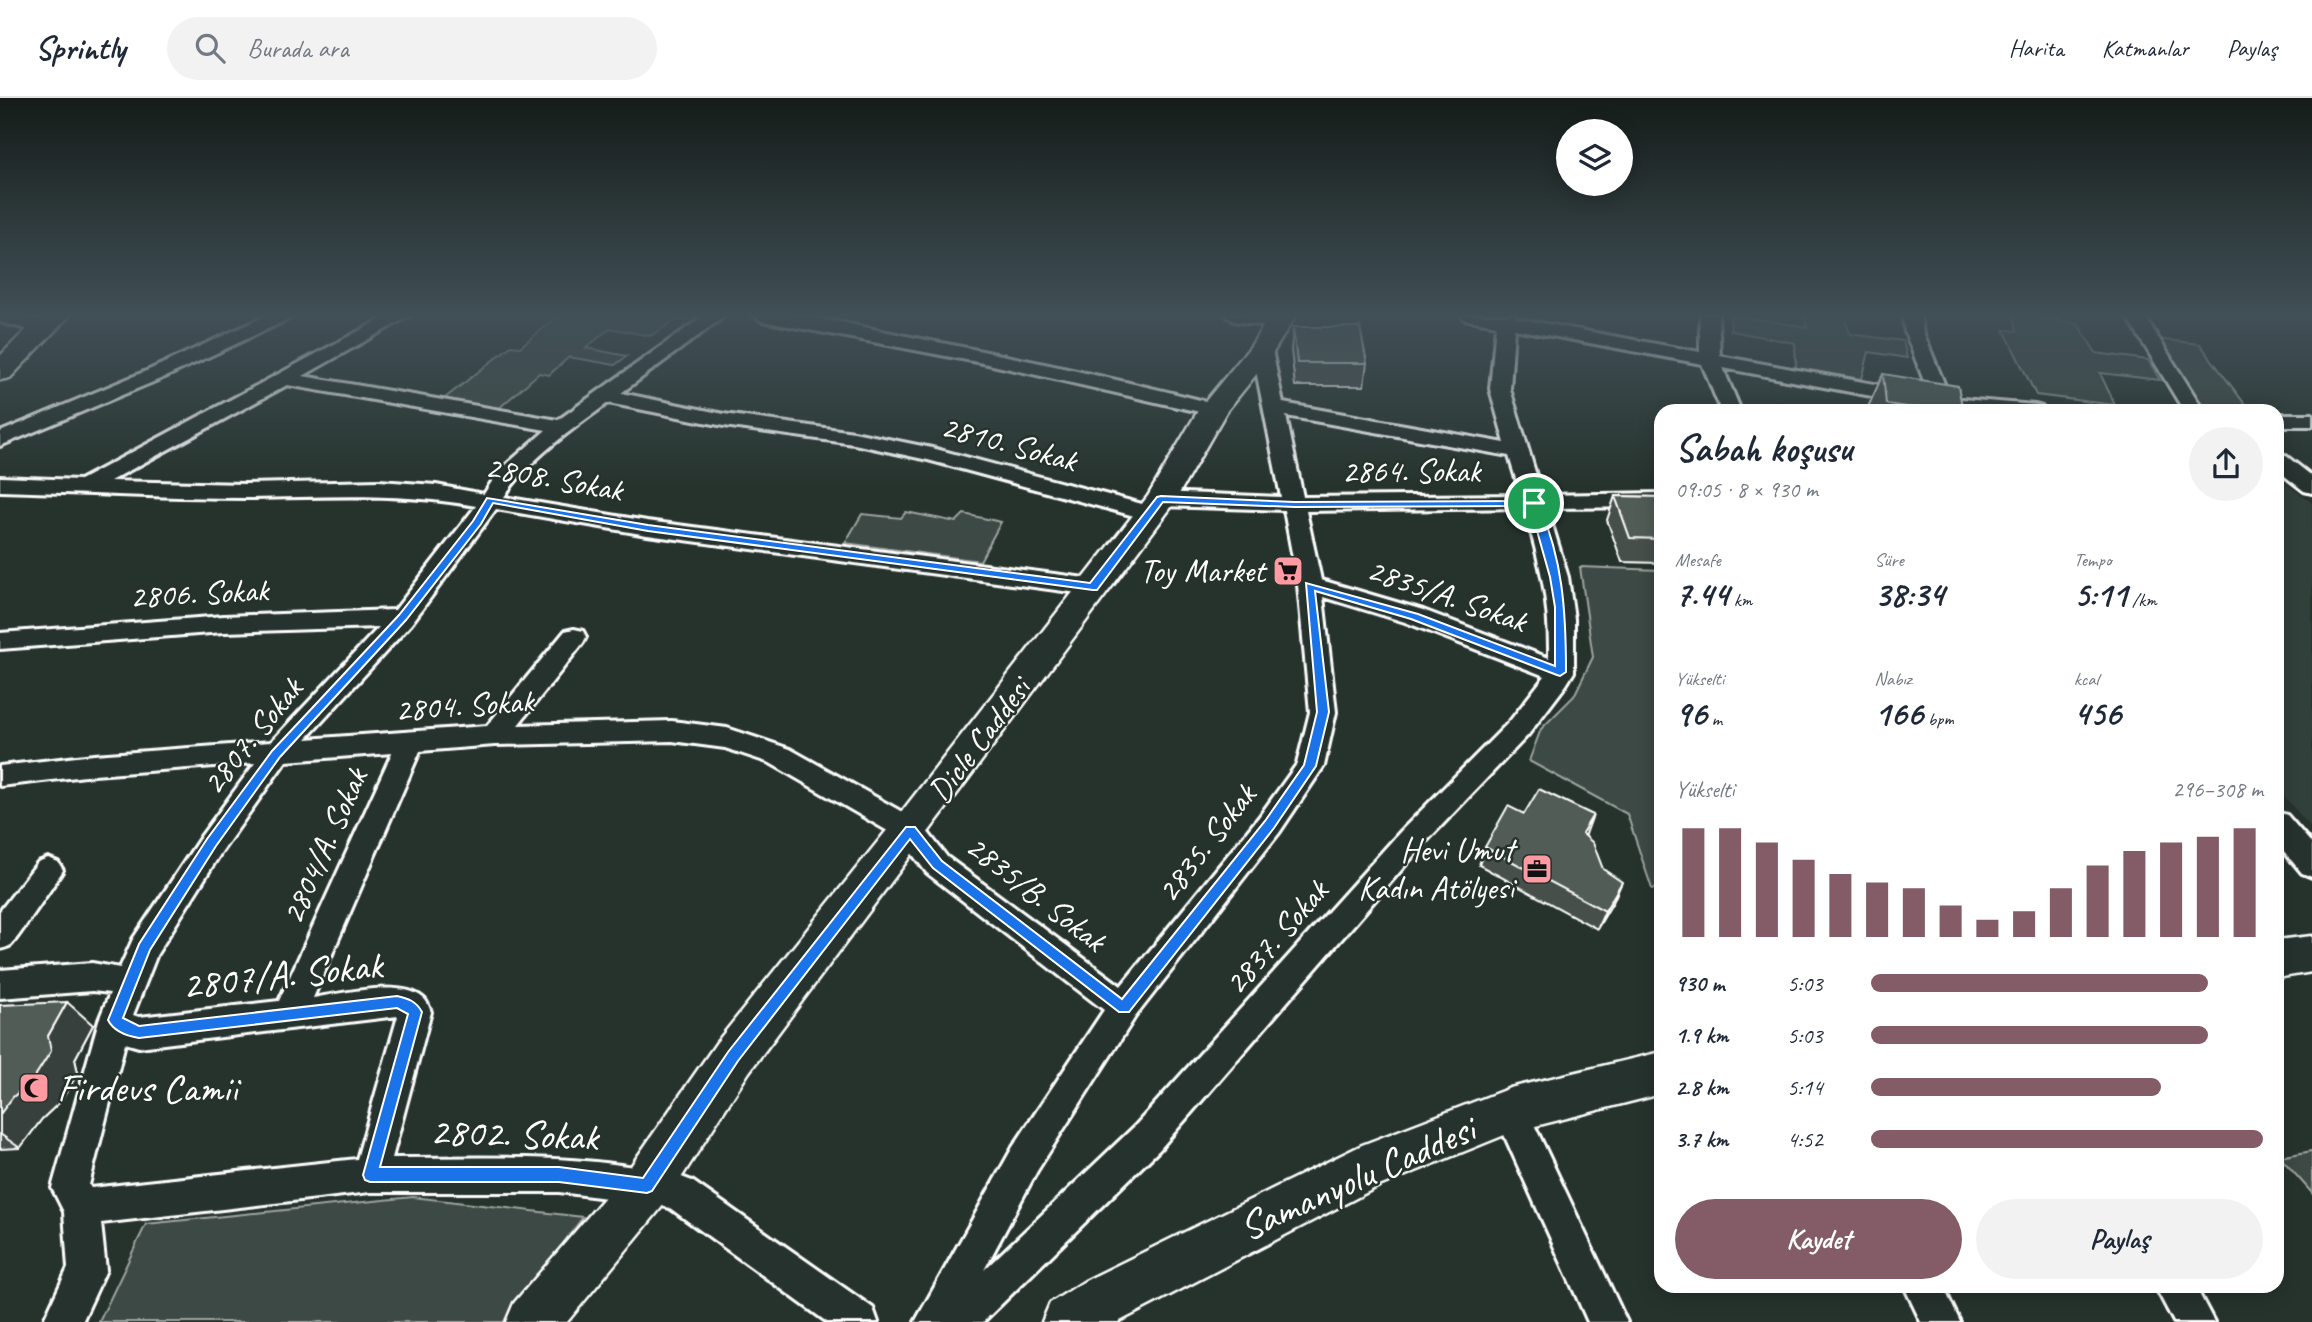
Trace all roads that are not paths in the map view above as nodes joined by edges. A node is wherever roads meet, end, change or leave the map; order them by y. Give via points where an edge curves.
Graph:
1 (160, 372) edge
2 (298, 372) edge
3 (637, 372) edge
4 (1061, 372) edge
5 (1241, 372) edge
6 (1275, 372) edge
7 (1501, 372) edge
8 (1715, 372) edge
9 (1771, 372) edge
10 (1931, 372) edge
11 (2170, 372) edge
12 (286, 379) junction
13 (604, 396) junction
14 (1728, 404) edge
15 (1930, 404) edge
16 (1944, 404) edge
17 (2190, 404) edge
18 (1275, 408) junction
19 (1213, 409) junction
20 (2284, 420) edge
21 (2312, 420) edge
22 (562, 427) junction
23 (0, 440) edge
24 (1517, 451) junction
25 (2284, 465) edge
26 (0, 484) edge
27 (84, 486) junction
28 (2312, 486) edge
29 (491, 500) junction
30 (1654, 500) edge
31 (1534, 503) junction
32 (1295, 505) junction
33 (1155, 506) junction
34 (1310, 585) junction
35 (1093, 587) junction
36 (402, 618) junction
37 (575, 637) dead end
38 (0, 641) edge
39 (1560, 672) junction
40 (495, 735) junction
41 (409, 744) junction
42 (276, 754) junction
43 (0, 776) edge
44 (911, 830) junction
45 (2284, 831) edge
46 (2312, 865) edge
47 (48, 870) dead end
48 (0, 936) edge
49 (2312, 954) edge
50 (2284, 958) edge
51 (130, 983) junction
52 (0, 984) edge
53 (1124, 1007) junction
54 (289, 1016) junction
55 (115, 1020) junction
56 (1654, 1075) edge
57 (1510, 1110) junction
58 (370, 1175) junction
59 (647, 1186) junction
60 (82, 1207) junction
61 (1926, 1293) edge
62 (2178, 1293) edge
63 (62, 1322) edge
64 (533, 1322) edge
65 (859, 1322) edge
66 (934, 1322) edge
67 (956, 1322) edge
68 (1069, 1322) edge
69 (1608, 1322) edge
70 (1941, 1322) edge
71 (2195, 1322) edge

1 - 23 street
2 - 12 street
3 - 13 street, 2807. Sokak
4 - 19 street
5 - 19 street, Dicle Caddesi
6 - 18 street, 2835. Sokak
7 - 24 street, 2837. Sokak via 1500,389
8 - 14 street
9 - 15 street
10 - 16 street
11 - 17 street
12 - 22 street
12 - 27 street
13 - 22 street, 2807. Sokak
13 - 33 street, 2810. Sokak via 724,420 853,438 932,454 1016,479
18 - 24 street
18 - 32 street, 2835. Sokak
19 - 33 street, Dicle Caddesi
20 - 21 street
22 - 29 street, 2807. Sokak via 506,477
24 - 31 street, 2837. Sokak
25 - 28 street
26 - 27 street, 2808. Sokak
27 - 29 street, 2808. Sokak via 245,491 379,488
29 - 35 street, 2808. Sokak via 648,528
29 - 36 street, 2807. Sokak
30 - 31 street, 2864. Sokak
31 - 32 street, 2864. Sokak
31 - 39 street, 2837. Sokak via 1559,597
32 - 33 street, 2864. Sokak
32 - 34 street, 2835. Sokak
33 - 35 street, Dicle Caddesi
34 - 39 street, 2835/A. Sokak via 1414,616
34 - 53 street, 2835. Sokak via 1323,712 1310,766 1269,825
35 - 44 street, Dicle Caddesi
36 - 38 street, 2806. Sokak via 224,624
36 - 42 street, 2807. Sokak
37 - 40 street
39 - 67 street, 2837. Sokak via 1545,698 1411,839 1147,1138
40 - 41 street, 2804. Sokak
40 - 44 street, 2804. Sokak via 672,731 727,737 779,756
41 - 42 street, 2804. Sokak
41 - 54 street, 2804/A. Sokak
42 - 43 street, 2804. Sokak
42 - 51 street, 2807. Sokak via 144,948
44 - 53 street, 2835/B. Sokak via 937,865
44 - 59 street, Dicle Caddesi via 733,1057
45 - 46 street
47 - 48 street
49 - 50 street
51 - 52 street via 92,977
51 - 55 street, 2807. Sokak
53 - 66 street, 2835. Sokak via 1025,1159
54 - 55 street, 2807/A. Sokak via 139,1032
54 - 58 street, 2807/A. Sokak via 397,1002 415,1012
55 - 60 street, 2807. Sokak via 70,1188
56 - 57 street, Samanyolu Caddesi
57 - 68 street, Samanyolu Caddesi via 1362,1168
57 - 69 street
58 - 59 street, 2802. Sokak via 559,1175
58 - 60 street, 2802. Sokak
59 - 64 street, Dicle Caddesi
59 - 65 street, 2802. Sokak via 679,1193
60 - 63 street, 2807. Sokak via 87,1270
61 - 70 street
62 - 71 street

